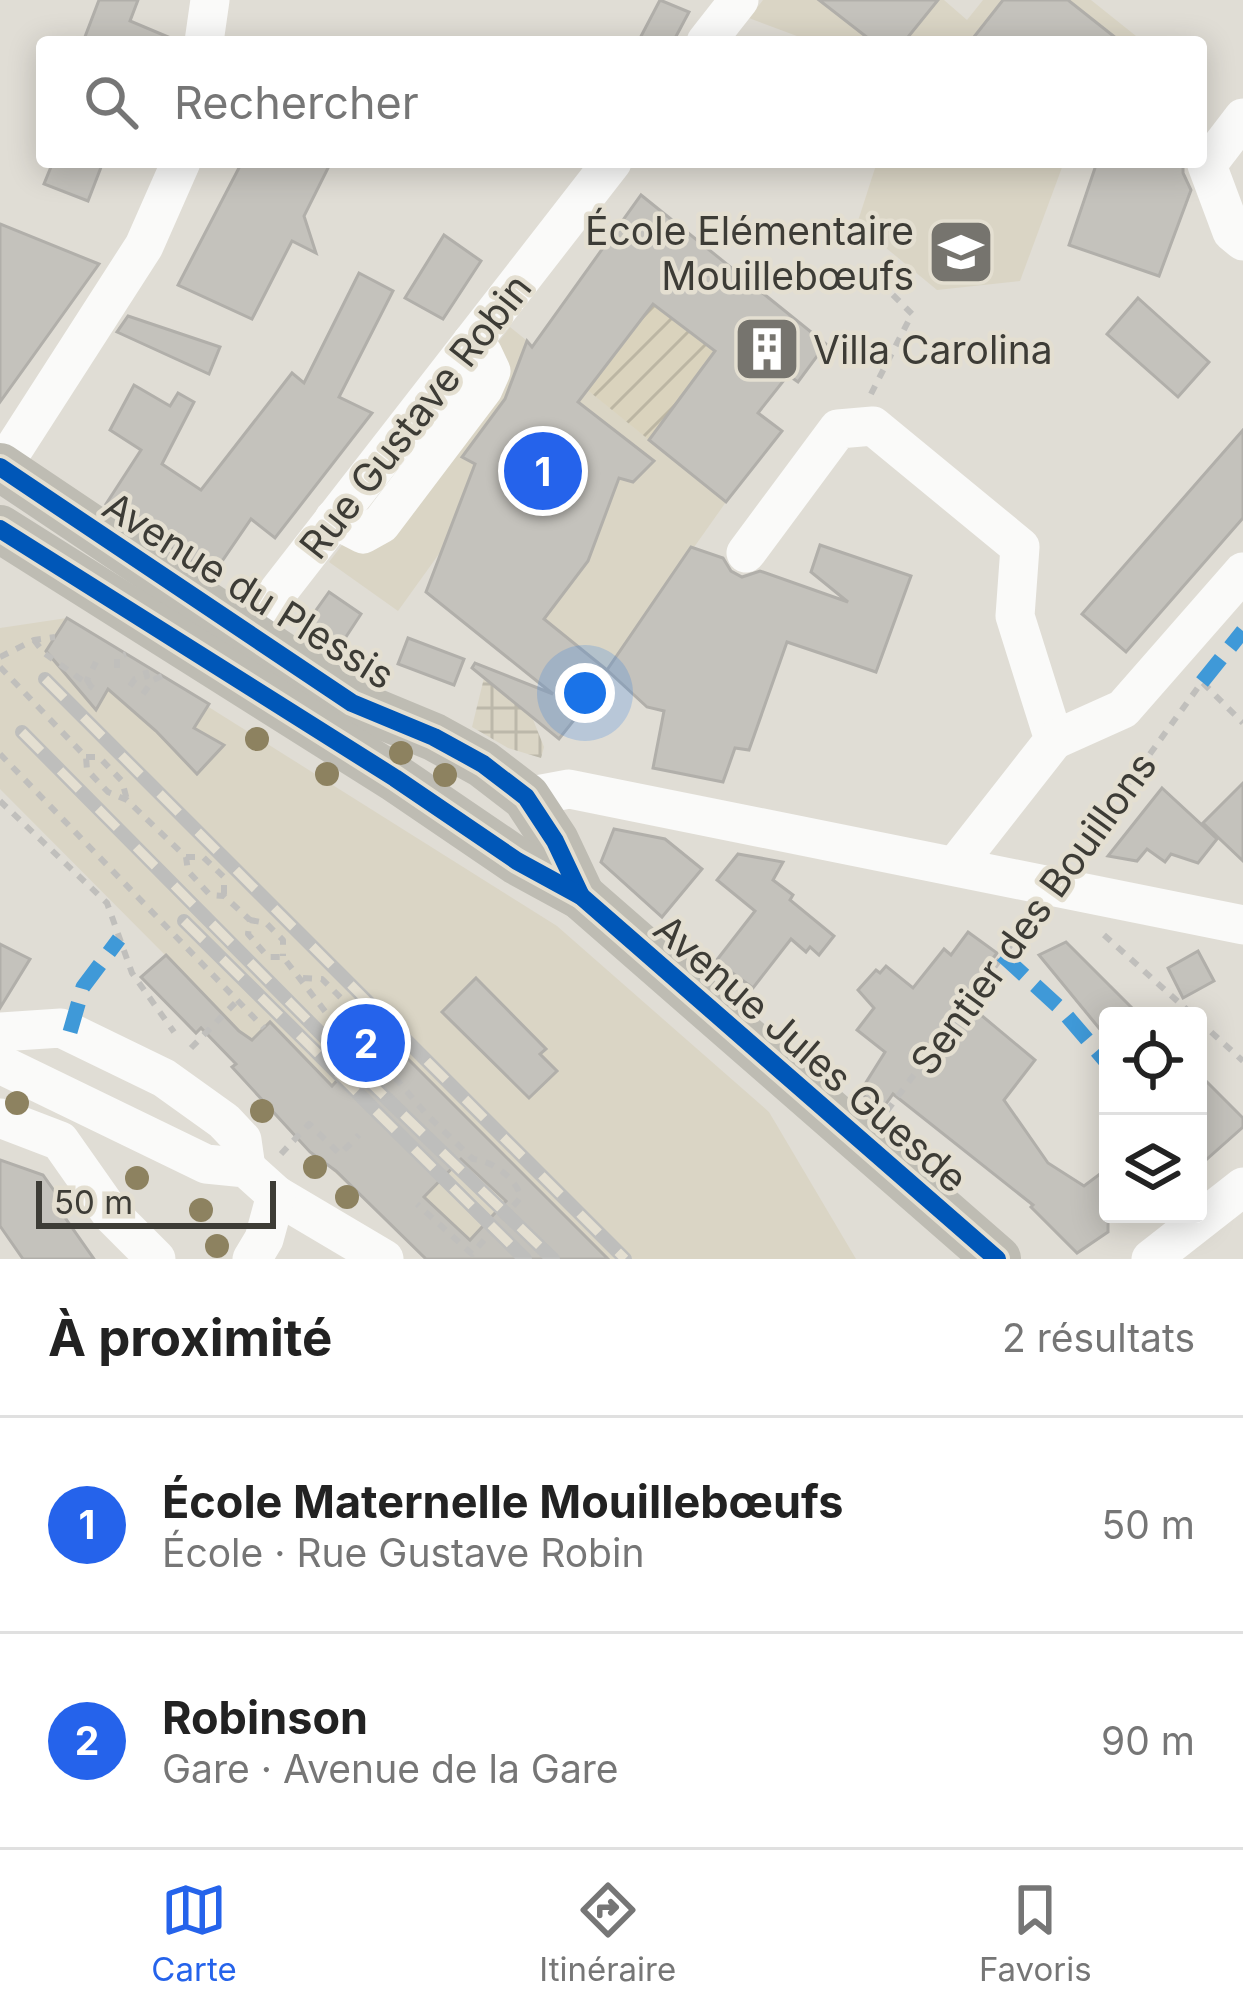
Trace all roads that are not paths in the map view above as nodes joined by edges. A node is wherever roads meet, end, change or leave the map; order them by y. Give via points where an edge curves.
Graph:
1 (210, 0) edge
2 (739, 0) edge
3 (205, 36) edge
4 (711, 36) edge
5 (1243, 118) edge
6 (178, 168) edge
7 (607, 168) edge
8 (1237, 237) edge
9 (0, 468) edge
10 (0, 529) edge
11 (746, 553) dead end
12 (1243, 572) edge
13 (250, 632) junction
14 (222, 673) junction
15 (1054, 740) junction
16 (526, 797) junction
17 (434, 804) junction
18 (956, 866) junction
19 (581, 896) junction
20 (1243, 925) edge
21 (0, 1032) edge
22 (0, 1064) edge
23 (0, 1118) edge
24 (260, 1180) junction
25 (1243, 1187) edge
26 (374, 1257) edge
27 (156, 1259) edge
28 (252, 1259) edge
29 (997, 1259) edge
30 (1151, 1259) edge

1 - 3 street
2 - 4 street
5 - 8 street via 1207,165
6 - 9 street via 144,246
7 - 13 street, Rue Gustave Robin
9 - 13 main road, Avenue du Plessis
10 - 14 main road
11 - 15 street via 838,430 873,426 1020,547 1015,616
12 - 15 street via 1123,709
13 - 14 street, Rue Gustave Robin
13 - 16 main road, Avenue du Plessis via 352,703 434,737
14 - 17 main road, Avenue Jules Guesde
15 - 18 street
16 - 17 main road
16 - 18 street via 569,789
16 - 19 main road, Avenue Jules Guesde
17 - 19 main road, Avenue Jules Guesde
18 - 20 street
19 - 29 main road, Avenue Jules Guesde
21 - 24 street via 61,1028 164,1078 242,1140
22 - 24 street via 206,1164
23 - 27 street via 60,1142 112,1215
24 - 26 street
24 - 28 street via 264,1240
25 - 30 street

